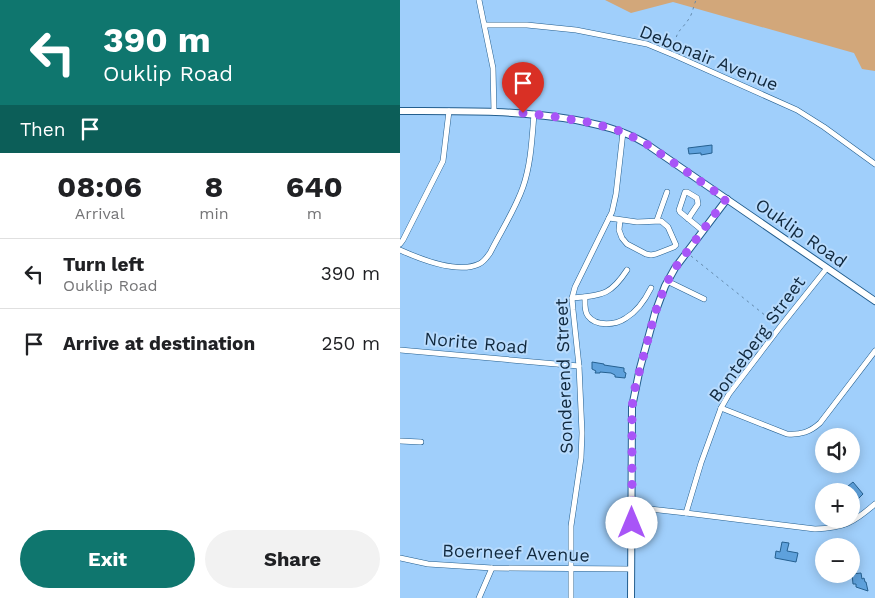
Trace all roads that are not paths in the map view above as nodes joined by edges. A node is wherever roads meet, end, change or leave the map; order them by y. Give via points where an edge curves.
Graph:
1 (479, 0) edge
2 (485, 25) junction
3 (400, 111) edge
4 (449, 111) junction
5 (494, 112) junction
6 (534, 114) junction
7 (623, 132) junction
8 (875, 164) edge
9 (667, 192) dead end
10 (726, 199) junction
11 (609, 218) junction
12 (688, 219) junction
13 (620, 220) junction
14 (657, 220) junction
15 (703, 231) junction
16 (400, 244) edge
17 (400, 250) edge
18 (827, 268) junction
19 (627, 270) dead end
20 (667, 281) junction
21 (651, 288) dead end
22 (585, 297) junction
23 (572, 298) junction
24 (704, 299) dead end
25 (875, 302) edge
26 (400, 350) edge
27 (875, 351) edge
28 (579, 366) junction
29 (721, 408) junction
30 (400, 441) edge
31 (421, 442) dead end
32 (875, 504) edge
33 (632, 507) junction
34 (686, 513) junction
35 (400, 558) edge
36 (492, 568) junction
37 (570, 568) junction
38 (631, 569) junction
39 (479, 598) edge
40 (571, 598) edge
41 (631, 598) edge

1 - 2 street
2 - 5 street via 493,68
2 - 8 street, Debonair Avenue via 527,25 582,31 642,43 800,112
3 - 4 street, Ouklip Road
4 - 5 street, Ouklip Road
4 - 16 street via 443,162
5 - 6 street, Ouklip Road
6 - 7 street, Ouklip Road via 593,123
6 - 17 street via 524,185 482,263 471,267 440,264
7 - 10 street, Ouklip Road via 645,143
7 - 11 street, Sonderend Street via 616,194
9 - 14 street
10 - 15 street
10 - 18 street, Ouklip Road
11 - 13 street
11 - 23 street, Sonderend Street
12 - 12 street via 678,209 685,192 697,198 698,204
12 - 15 street
13 - 14 street
13 - 14 street via 619,228 625,242 652,255 676,245 668,227
15 - 20 street
18 - 25 street, Ouklip Road
18 - 29 street, Bonteberg Street
19 - 22 street via 610,290 598,296
20 - 24 street
20 - 33 street via 655,313 632,407
21 - 22 street via 636,310 622,321 611,323 591,319 585,308
22 - 23 street
23 - 28 street, Sonderend Street
26 - 28 street, Norite Road
27 - 29 street via 820,423 805,433 787,434
28 - 37 street, Sonderend Street via 581,458 571,526
29 - 34 street, Bonteberg Street
30 - 31 street
32 - 34 street via 844,526 830,529
33 - 34 street
33 - 38 street
35 - 36 street, Boerneef Avenue via 428,564
36 - 37 street, Boerneef Avenue
36 - 39 street
37 - 38 street, Boerneef Avenue
37 - 40 street, Sonderend Street
38 - 41 street

